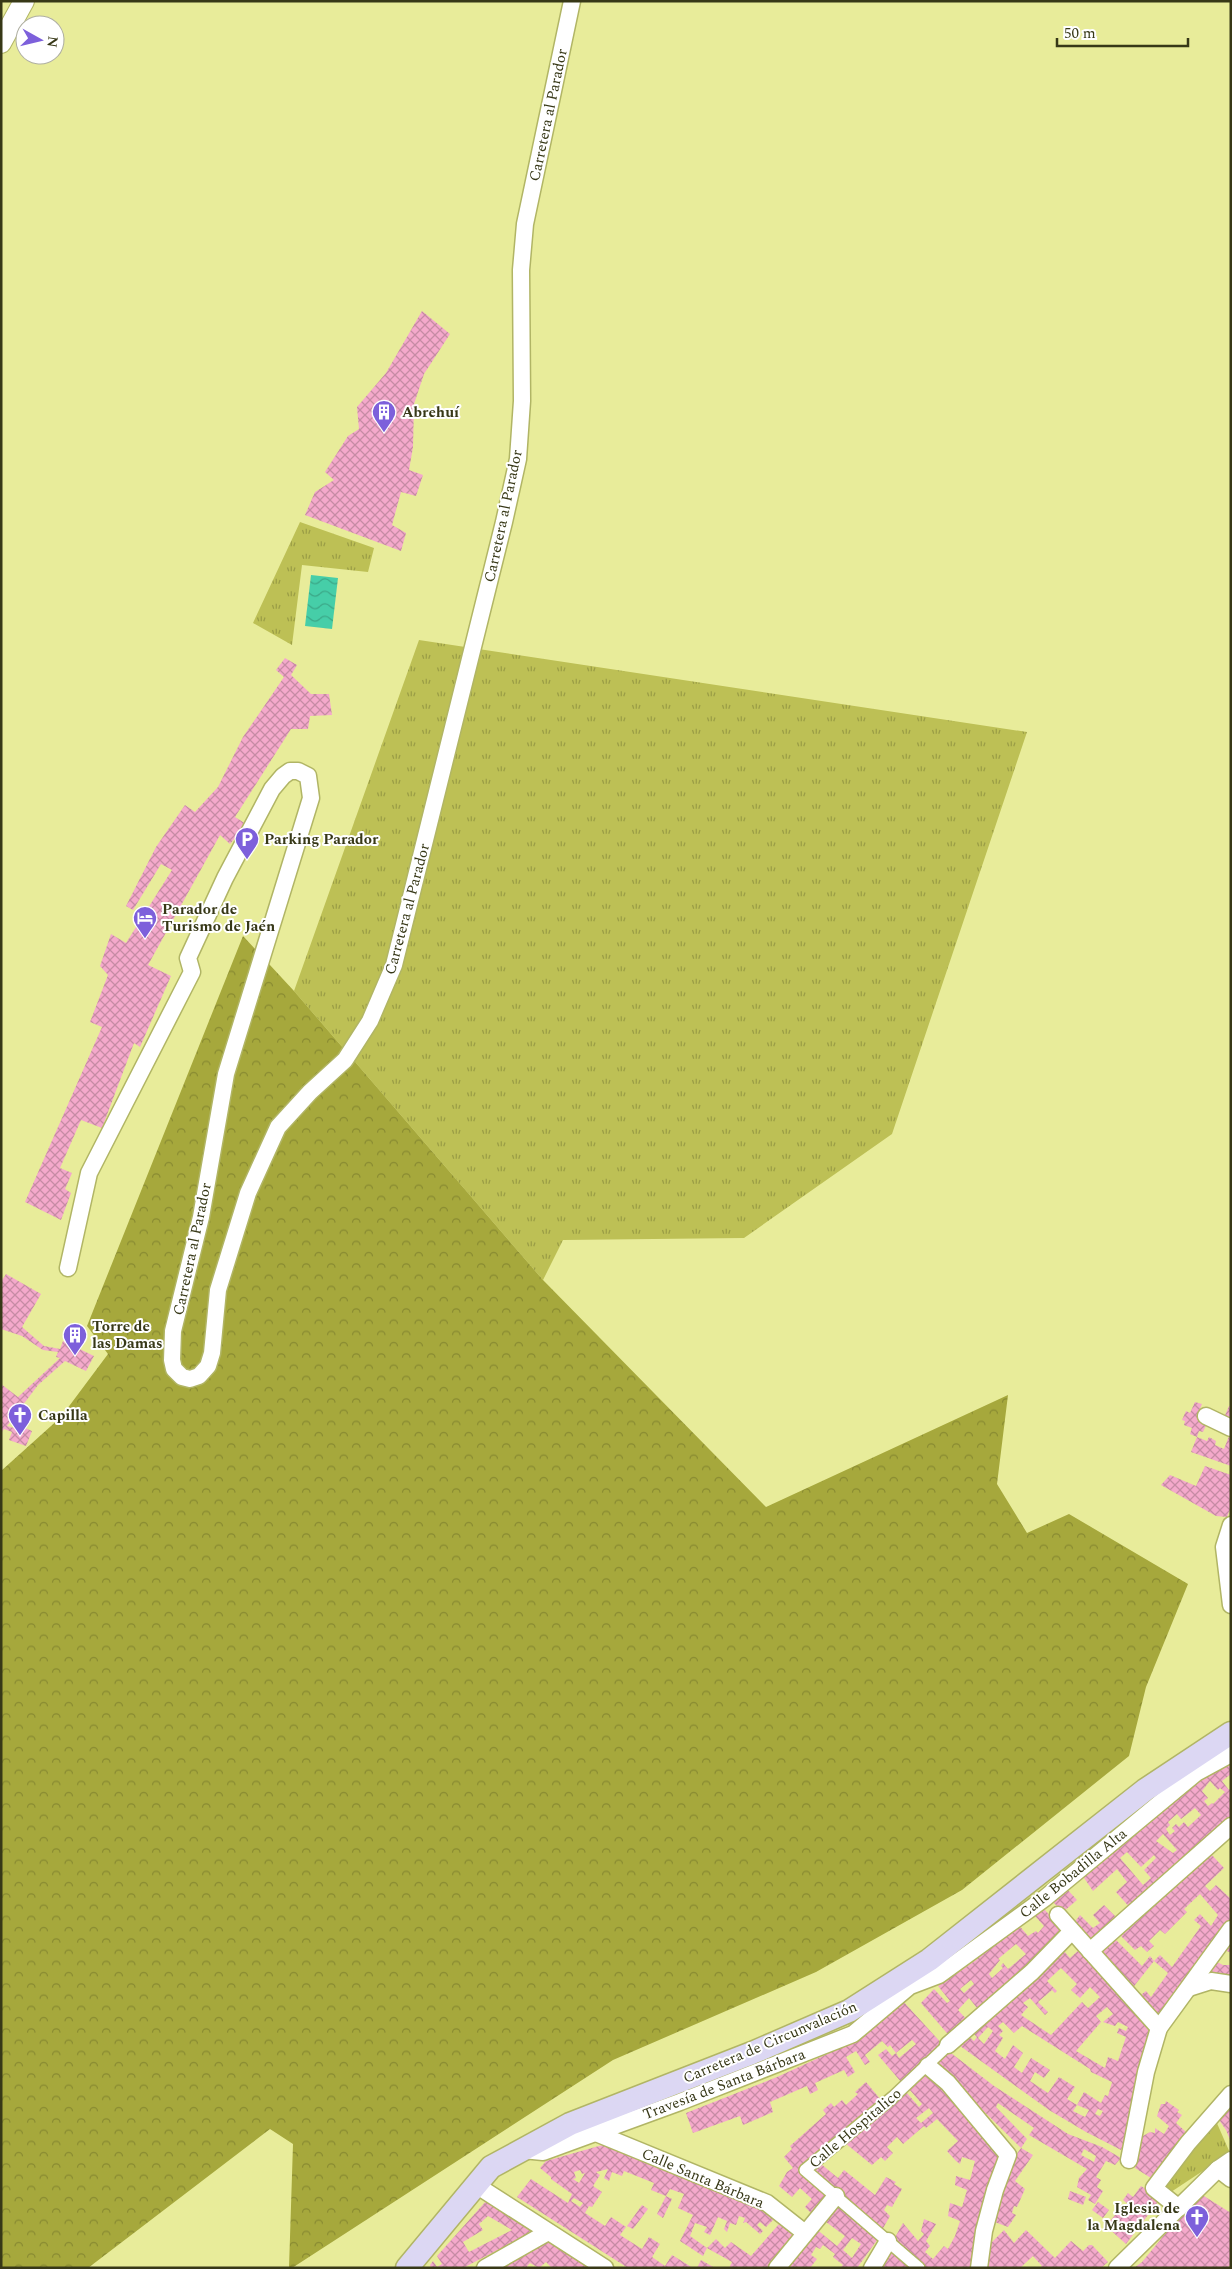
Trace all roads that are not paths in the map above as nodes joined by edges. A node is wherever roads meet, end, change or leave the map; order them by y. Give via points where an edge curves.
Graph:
1 (24, 1) edge
2 (572, 1) edge
3 (1, 43) edge
4 (68, 1268) dead end
5 (1206, 1416) dead end
6 (1231, 1428) edge
7 (1231, 1525) edge
8 (1231, 1605) edge
9 (1231, 1733) edge
10 (1231, 1754) edge
11 (1231, 1826) edge
12 (1058, 1915) dead end
13 (1231, 1929) edge
14 (1071, 1932) junction
15 (1090, 1951) junction
16 (1231, 1984) edge
17 (910, 1986) joint
18 (1189, 1988) junction
19 (1159, 2028) junction
20 (948, 2045) joint
21 (928, 2066) junction
22 (1231, 2094) edge
23 (596, 2133) junction
24 (523, 2150) junction
25 (1129, 2160) dead end
26 (1224, 2164) edge
27 (1231, 2179) edge
28 (476, 2185) junction
29 (836, 2196) junction
30 (1179, 2208) junction
31 (548, 2232) junction
32 (805, 2233) junction
33 (888, 2242) junction
34 (407, 2268) edge
35 (487, 2268) edge
36 (604, 2268) edge
37 (777, 2268) edge
38 (872, 2268) edge
39 (919, 2268) edge
40 (979, 2268) edge
41 (1117, 2268) edge

1 - 3 street
2 - 4 street, Carretera al Parador via 525,224 521,270 522,401 518,459 394,965 370,1021 345,1060 278,1127 248,1194 218,1290 208,1366 199,1376 190,1379 182,1376 174,1369 172,1360 173,1331 200,1217 226,1074 311,798 308,776 298,770 290,771 272,789 225,878 188,958 192,972 89,1173
5 - 6 street
7 - 8 street via 1224,1547
9 - 24 main road, Carretera de Circunvalación via 1144,1790 928,1960 849,2012 570,2124
10 - 17 street, Calle Bobadilla Alta via 1196,1773 1037,1904 939,1974
11 - 15 street
12 - 14 street, Calle Bobadilla Alta
13 - 18 street
14 - 15 street, Calle Bobadilla Alta
14 - 20 street via 1032,1972
15 - 19 street, Calle Bobadilla Alta
16 - 18 street via 1211,1981
17 - 23 street, Travesía de Santa Bárbara via 853,2034
18 - 19 street
19 - 25 street via 1146,2072
20 - 21 street, Calle Hospitalico
21 - 29 street, Calle Hospitalico via 805,2170
21 - 40 street via 948,2083 1008,2155 984,2231
22 - 30 street via 1154,2188
23 - 24 street, Travesía de Santa Bárbara via 543,2152
23 - 32 street, Calle Santa Bárbara via 767,2203
24 - 28 main road, Carretera de Circunvalación via 492,2167
26 - 27 street
26 - 30 street
28 - 31 street
28 - 34 main road, Carretera de Circunvalación
29 - 32 street
29 - 33 street, Calle Hospitalico
30 - 41 street
31 - 35 street
31 - 36 street
32 - 37 street
33 - 38 street
33 - 39 street, Calle Hospitalico

